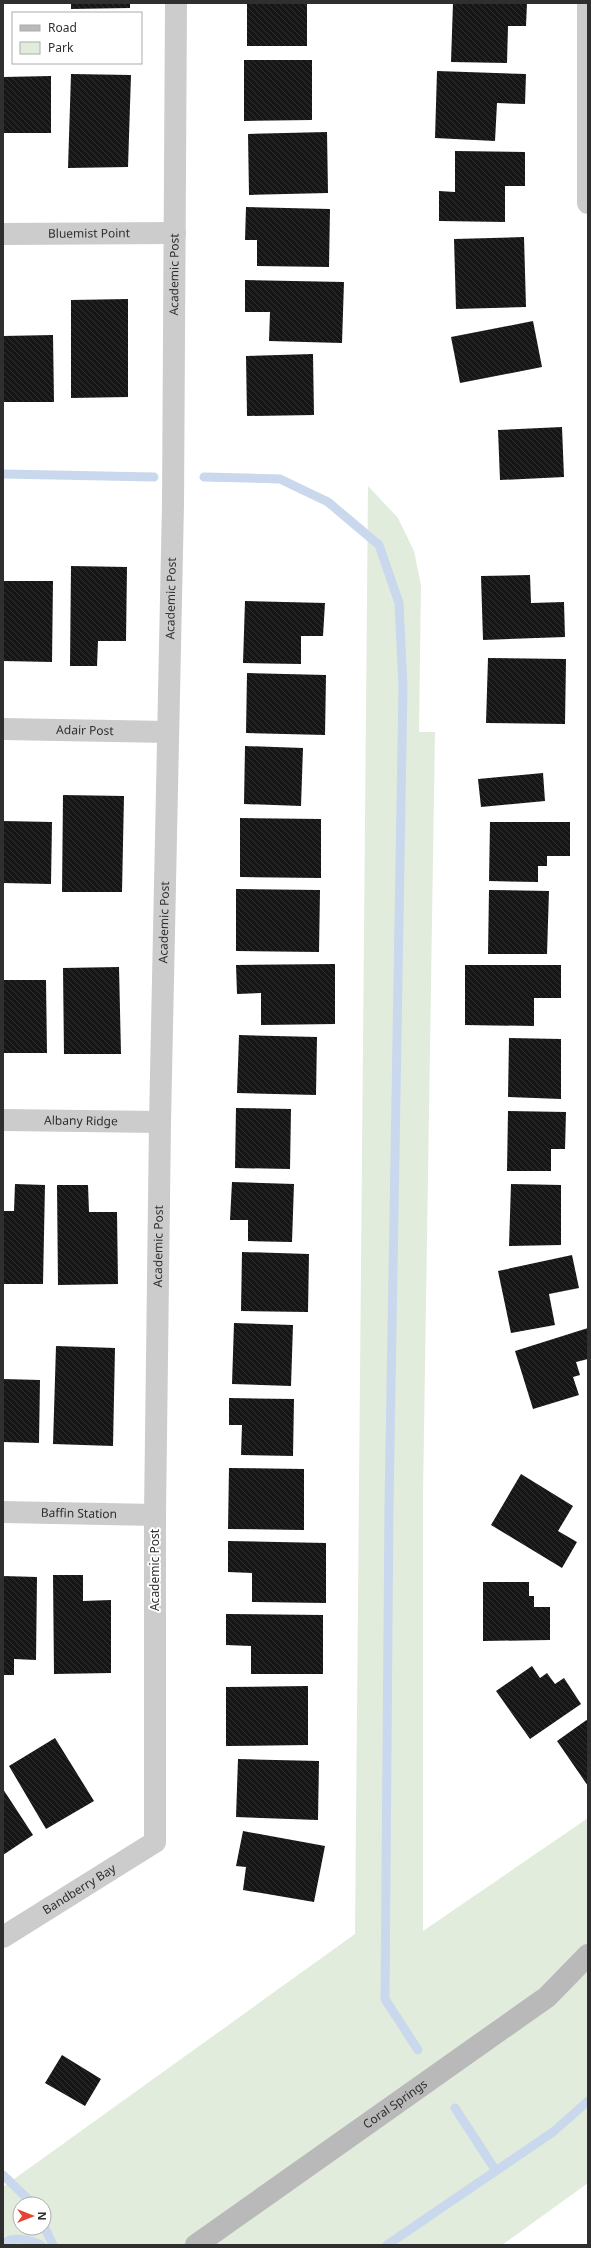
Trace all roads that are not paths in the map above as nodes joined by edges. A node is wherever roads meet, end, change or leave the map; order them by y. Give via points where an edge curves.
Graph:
1 (176, 3) edge
2 (588, 3) edge
3 (588, 203) edge
4 (175, 233) junction
5 (3, 234) edge
6 (3, 729) edge
7 (168, 732) junction
8 (3, 1120) edge
9 (160, 1122) junction
10 (3, 1512) edge
11 (155, 1515) junction
12 (155, 1842) joint
13 (3, 1937) edge
14 (588, 1955) edge
15 (196, 2245) edge

1 - 4 street, Academic Post
2 - 3 street
4 - 5 street, Bluemist Point
4 - 7 street, Academic Post
6 - 7 street, Adair Post
7 - 9 street, Academic Post
8 - 9 street, Albany Ridge
9 - 11 street, Academic Post
10 - 11 street, Baffin Station
11 - 12 street, Academic Post
12 - 13 street, Bandberry Bay
14 - 15 street, Coral Springs via 548,1997

